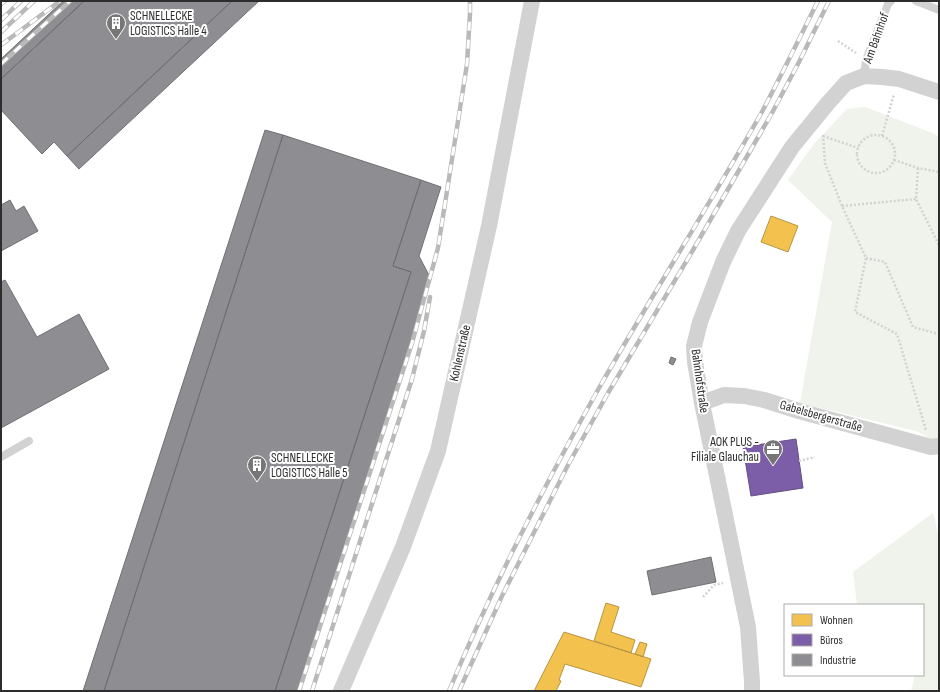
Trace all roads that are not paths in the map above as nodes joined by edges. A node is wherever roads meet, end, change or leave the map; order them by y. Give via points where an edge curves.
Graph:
1 (532, 1) edge
2 (891, 1) edge
3 (916, 1) edge
4 (939, 10) edge
5 (864, 76) junction
6 (939, 92) edge
7 (702, 403) junction
8 (29, 441) dead end
9 (935, 446) edge
10 (1, 457) edge
11 (341, 691) edge
12 (752, 691) edge

1 - 11 street, Kohlenstraße via 489,226 438,451 403,547
2 - 5 lane, Am Bahnhof via 866,60
3 - 4 lane
5 - 6 street via 899,79
5 - 7 street, Bahnhofstraße via 846,83 809,126 792,147 738,231 700,322 694,346
7 - 9 street, Gabelsbergerstraße via 724,396 744,396
7 - 12 street, Bahnhofstraße via 748,628
8 - 10 lane

